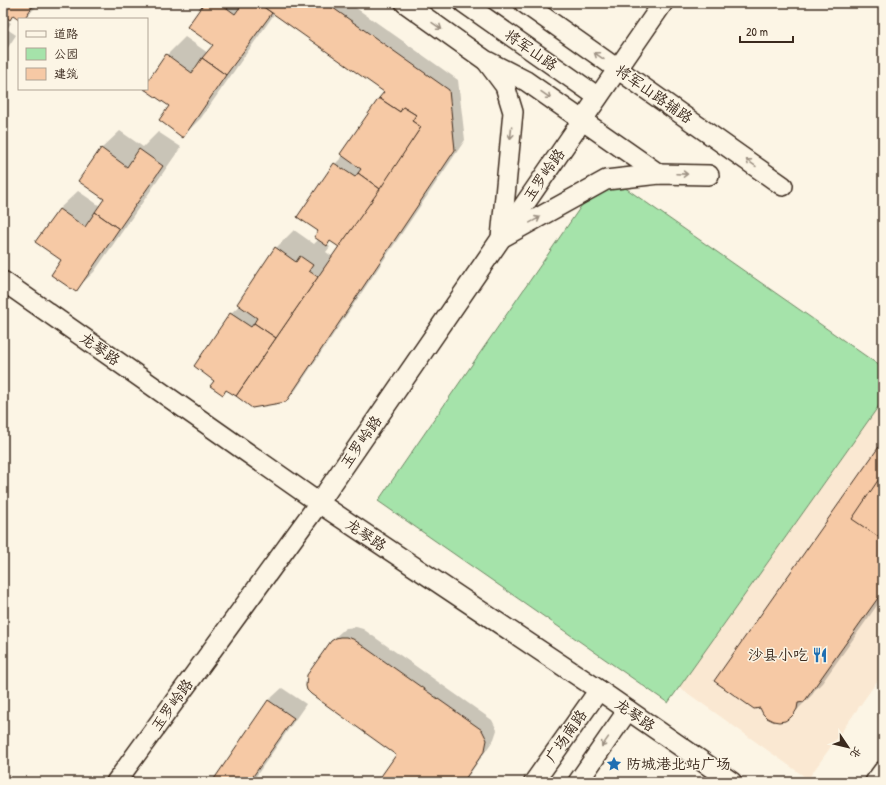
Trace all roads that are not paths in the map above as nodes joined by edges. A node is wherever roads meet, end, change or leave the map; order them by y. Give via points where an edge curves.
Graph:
1 (405, 3) edge
2 (464, 3) edge
3 (524, 3) edge
4 (663, 3) edge
5 (485, 60) junction
6 (618, 69) junction
7 (598, 97) junction
8 (582, 120) junction
9 (659, 174) junction
10 (709, 175) dead end
11 (783, 186) dead end
12 (500, 239) junction
13 (3, 281) edge
14 (319, 503) junction
15 (598, 690) junction
16 (628, 710) junction
17 (883, 771) edge
18 (581, 778) edge
19 (116, 782) edge
20 (534, 782) edge
21 (732, 782) edge
22 (875, 782) edge

1 -> 5 street
2 - 7 street, 将军山路
6 -> 3 street, 将军山路辅路
4 - 6 street, 玉罗岭路
5 -> 8 street via 526,80
5 -> 12 street via 505,86 513,112
6 - 7 street, 玉罗岭路
11 -> 6 street, 将军山路辅路
7 - 8 street, 玉罗岭路
8 - 9 street
8 - 12 street, 玉罗岭路
9 -> 10 street
12 -> 9 street via 606,180
12 - 14 street, 玉罗岭路
13 - 14 street, 龙琴路
14 - 15 street, 龙琴路
14 - 19 street, 玉罗岭路
15 - 16 street, 龙琴路
15 - 20 street, 广场南路
16 -> 18 street
16 - 21 street, 龙琴路
17 - 22 street

